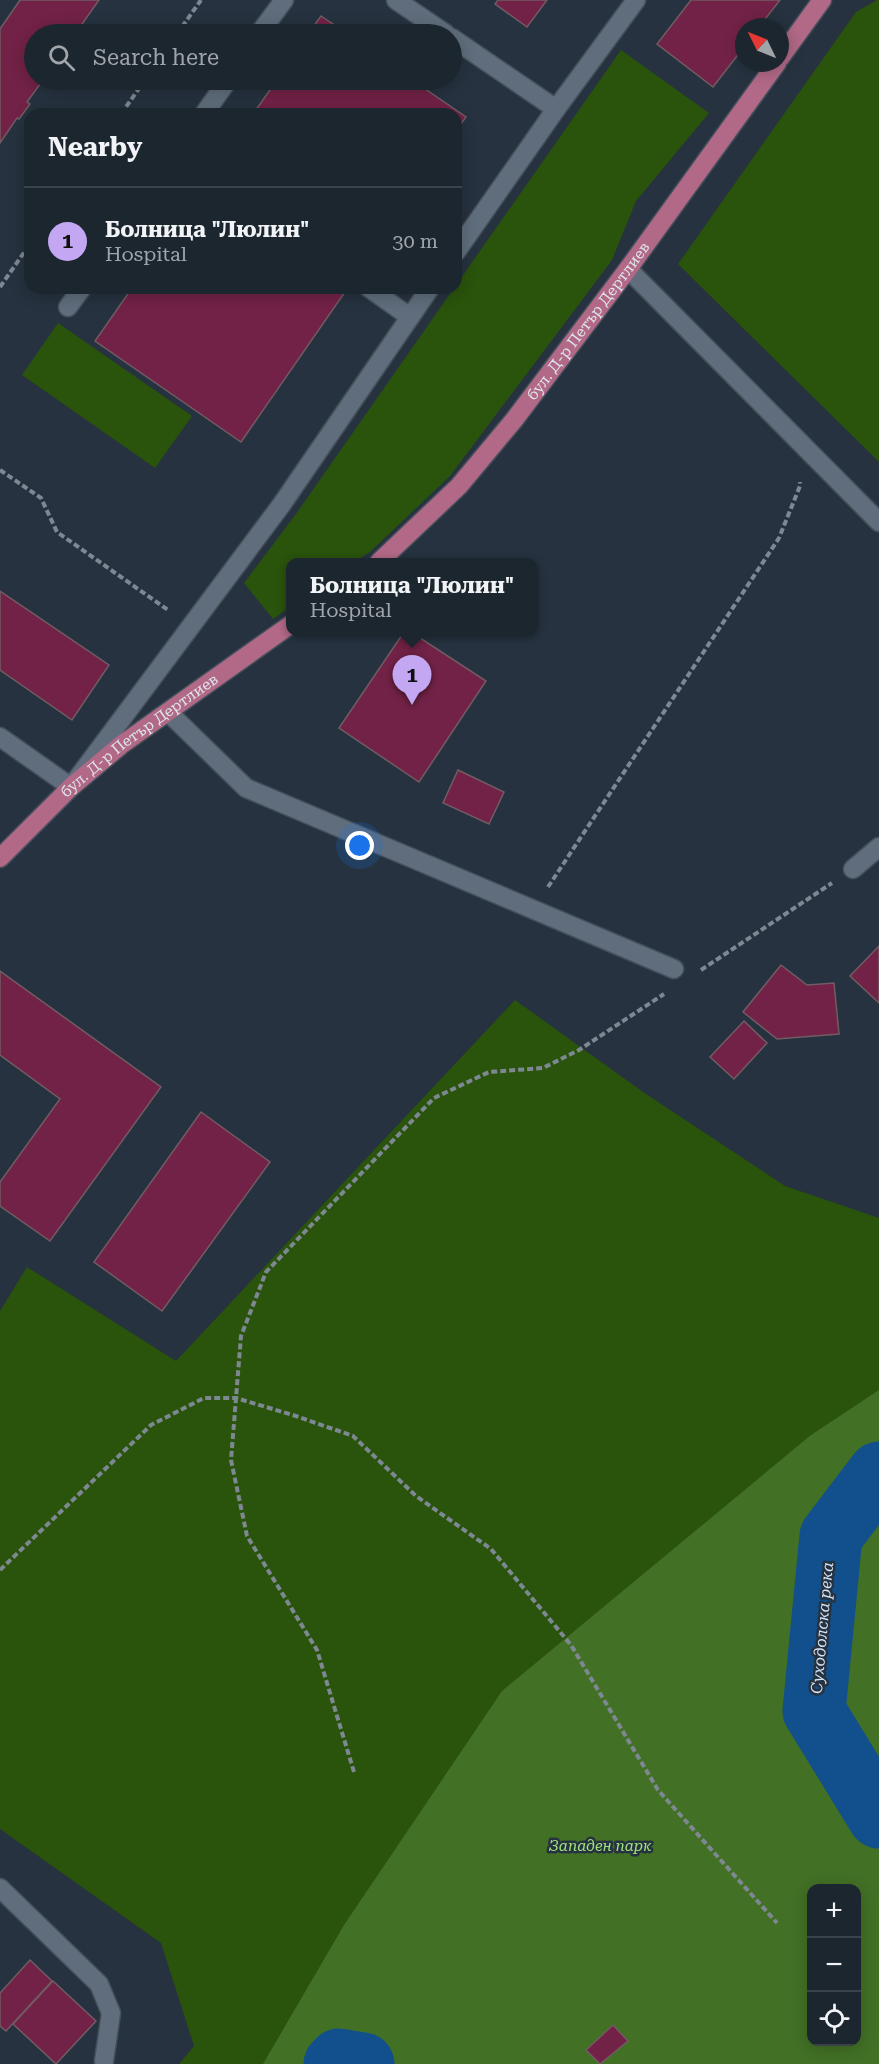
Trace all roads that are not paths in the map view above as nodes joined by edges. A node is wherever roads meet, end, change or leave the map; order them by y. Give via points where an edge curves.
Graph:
1 (284, 0) edge
2 (396, 0) edge
3 (636, 0) edge
4 (822, 0) edge
5 (266, 24) edge
6 (431, 24) edge
7 (462, 45) edge
8 (789, 46) edge
9 (770, 72) edge
10 (221, 90) edge
11 (208, 108) edge
12 (556, 109) junction
13 (462, 243) edge
14 (628, 269) junction
15 (78, 294) edge
16 (377, 294) edge
17 (426, 294) edge
18 (68, 308) dead end
19 (410, 317) junction
20 (879, 522) edge
21 (383, 558) edge
22 (286, 629) edge
23 (168, 712) junction
24 (0, 737) edge
25 (71, 787) junction
26 (879, 847) edge
27 (0, 858) edge
28 (853, 869) road end
29 (674, 969) dead end
30 (0, 1888) edge
31 (104, 2061) dead end

1 - 5 street
2 - 6 street
3 - 12 street
4 - 8 main road
7 - 12 street
9 - 14 main road, бул. Д-р Петър Дертлиев
10 - 11 street
12 - 13 street
14 - 20 street
14 - 21 main road, бул. Д-р Петър Дертлиев via 459,486
15 - 18 street
16 - 19 street
17 - 19 street
19 - 25 street via 282,504
22 - 23 main road, бул. Д-р Петър Дертлиев
23 - 25 main road, бул. Д-р Петър Дертлиев
23 - 29 street via 246,788
24 - 25 street
25 - 27 main road, бул. Д-р Петър Дертлиев
26 - 28 street
30 - 31 street via 99,1984 111,2013

